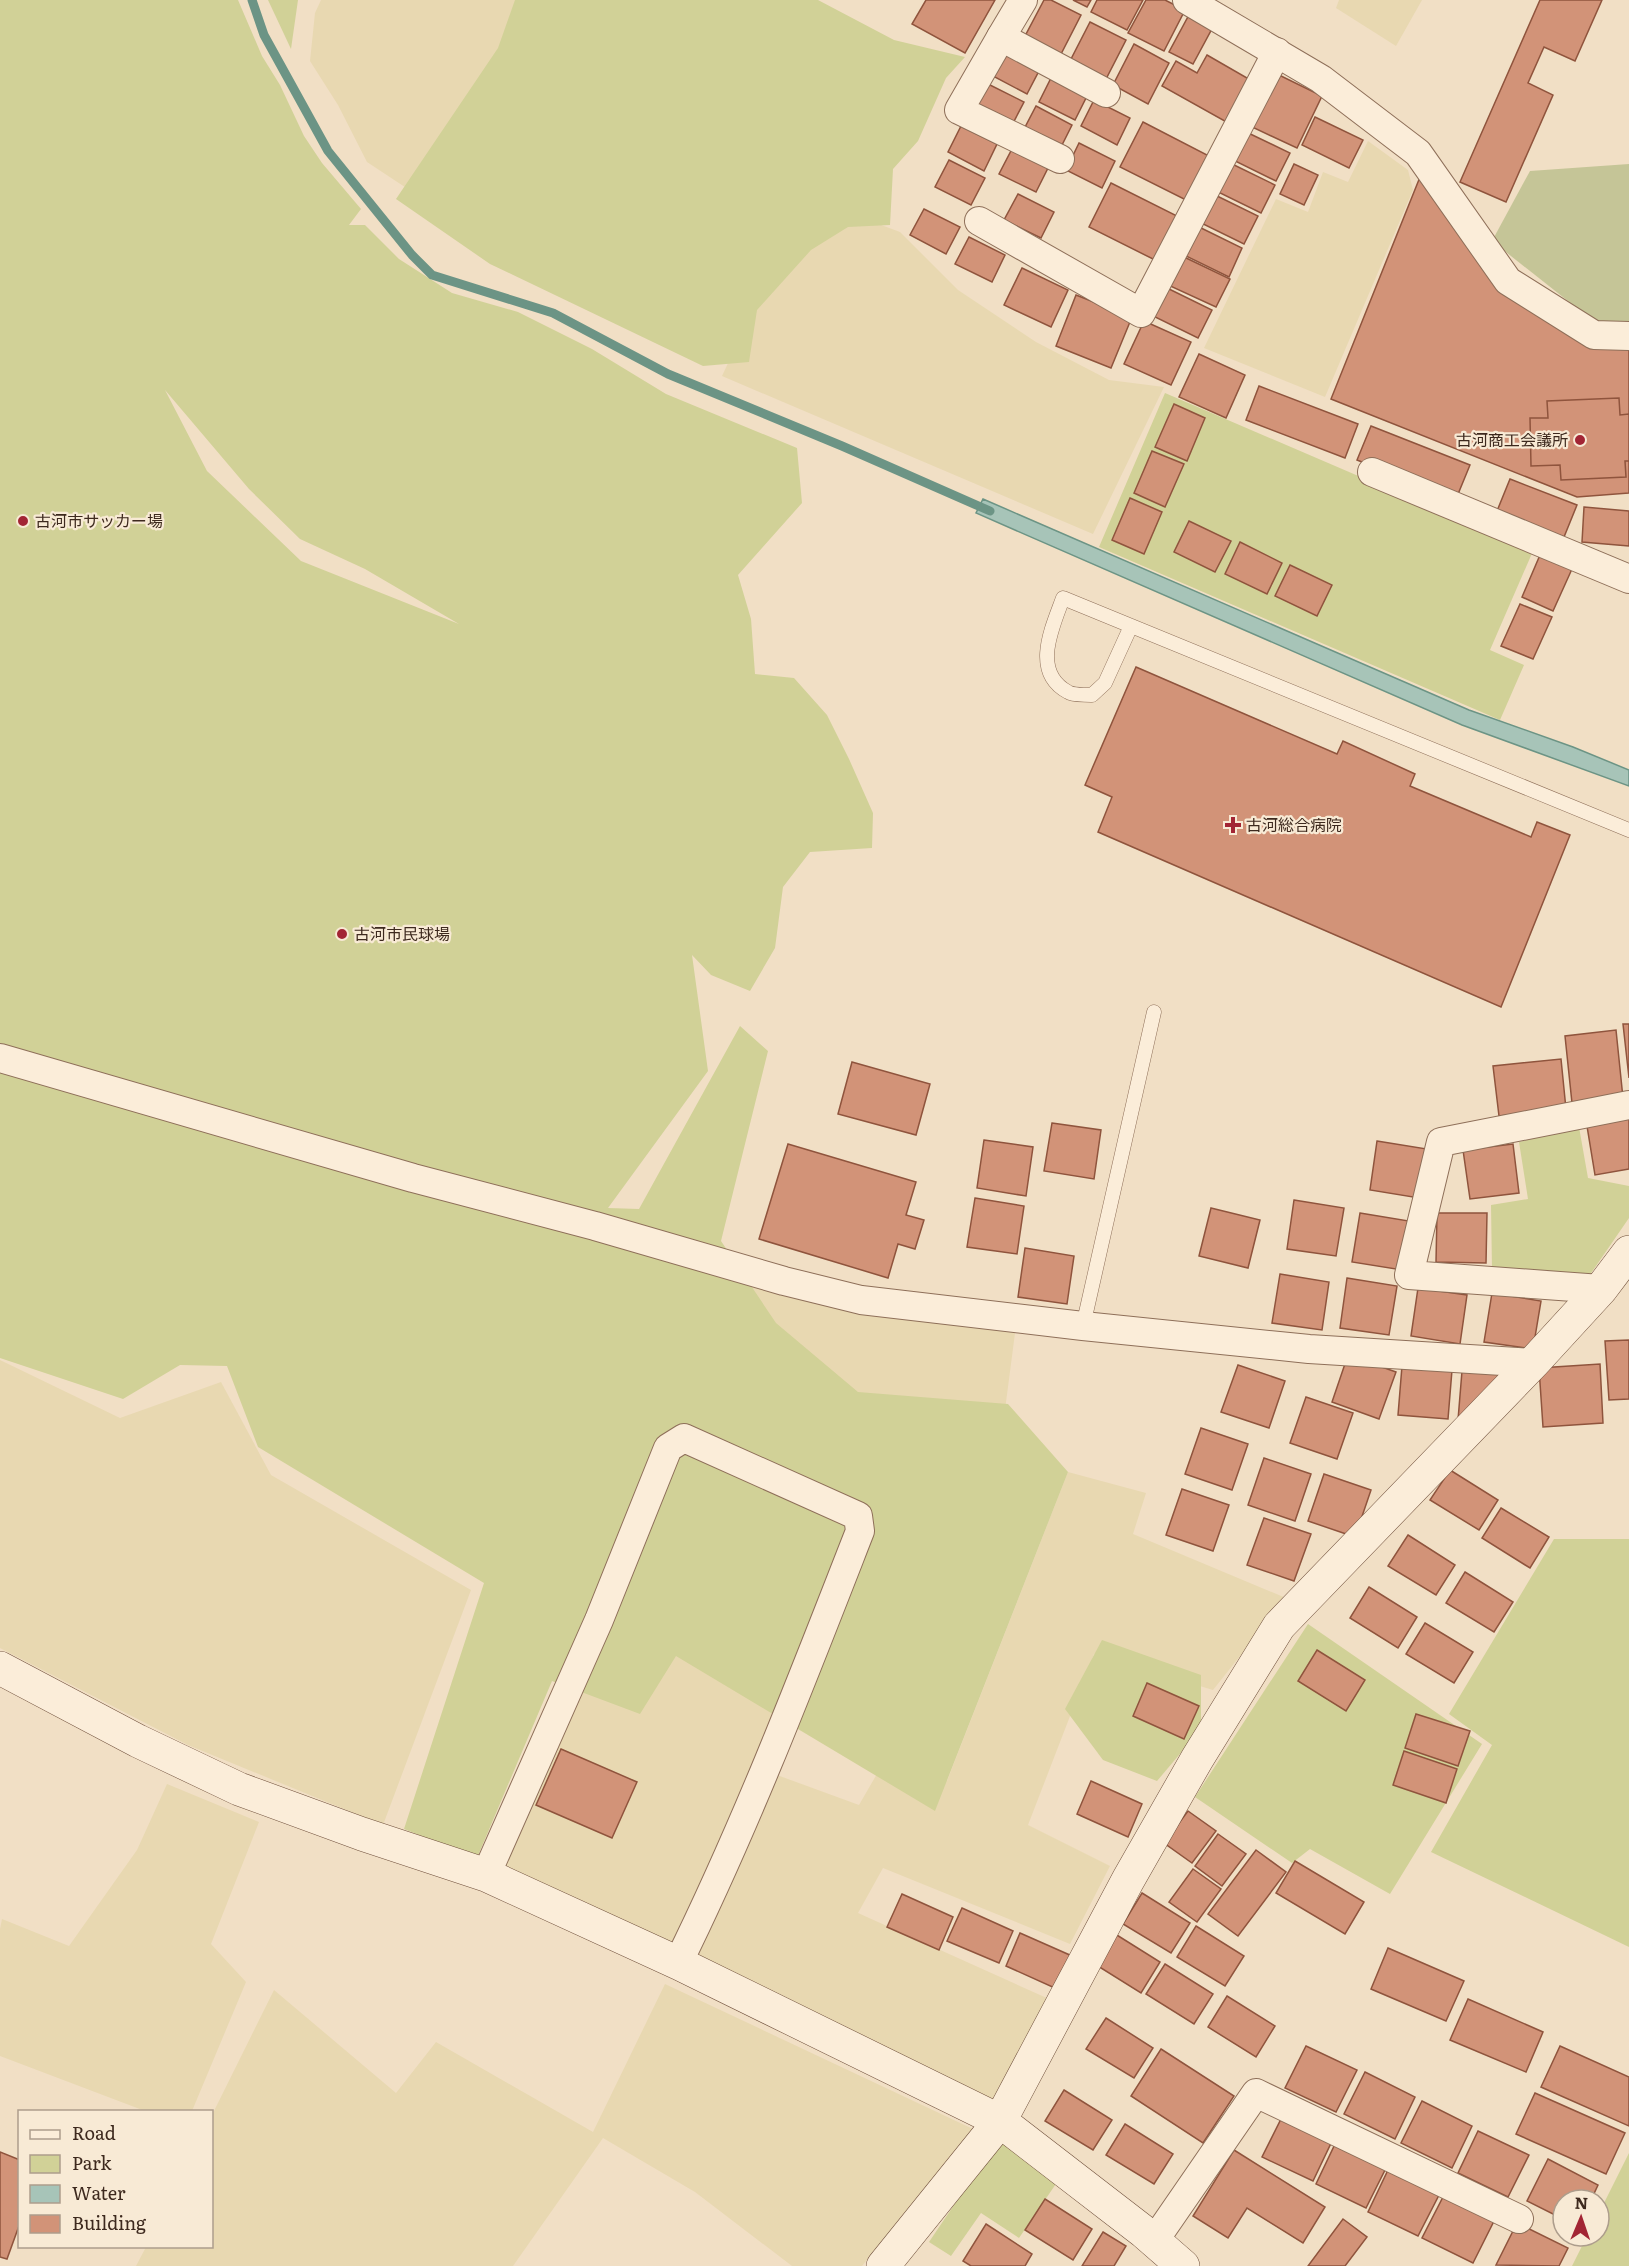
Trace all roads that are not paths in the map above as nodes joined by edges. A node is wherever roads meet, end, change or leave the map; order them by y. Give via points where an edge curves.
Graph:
1 (1023, 0) edge
2 (1187, 0) edge
3 (1001, 37) junction
4 (1277, 52) junction
5 (1106, 93) dead end
6 (1060, 159) dead end
7 (979, 221) dead end
8 (1629, 336) edge
9 (1372, 472) dead end
10 (1629, 579) edge
11 (1131, 626) junction
12 (1629, 830) edge
13 (1154, 1012) dead end
14 (0, 1058) edge
15 (1629, 1105) edge
16 (1629, 1252) edge
17 (1601, 1289) junction
18 (1083, 1326) junction
19 (1533, 1363) junction
20 (0, 1668) edge
21 (486, 1875) junction
22 (678, 1964) junction
23 (1000, 2121) junction
24 (1518, 2218) dead end
25 (1154, 2241) junction
26 (884, 2266) edge
27 (1183, 2266) edge

1 - 3 street
2 - 4 street
3 - 5 street
3 - 6 street via 959,110
4 - 7 street via 1141,313
4 - 8 street via 1321,79 1418,153 1508,281 1594,335
9 - 10 street
11 - 11 lane via 1063,598 1049,634 1046,663 1053,680 1070,693 1092,695 1105,683
11 - 12 lane
13 - 18 lane
14 - 18 street via 806,1287 861,1300
15 - 17 street via 1441,1142 1409,1275
16 - 17 street
17 - 19 street
18 - 19 street via 1309,1349
19 - 23 street via 1280,1626 1128,1880
20 - 21 street via 239,1789
21 - 22 street
21 - 22 street via 599,1620 668,1448 684,1438 858,1516 860,1531 794,1699 719,1881
22 - 23 street
23 - 25 street
23 - 26 street
24 - 25 street via 1256,2093
25 - 27 street

